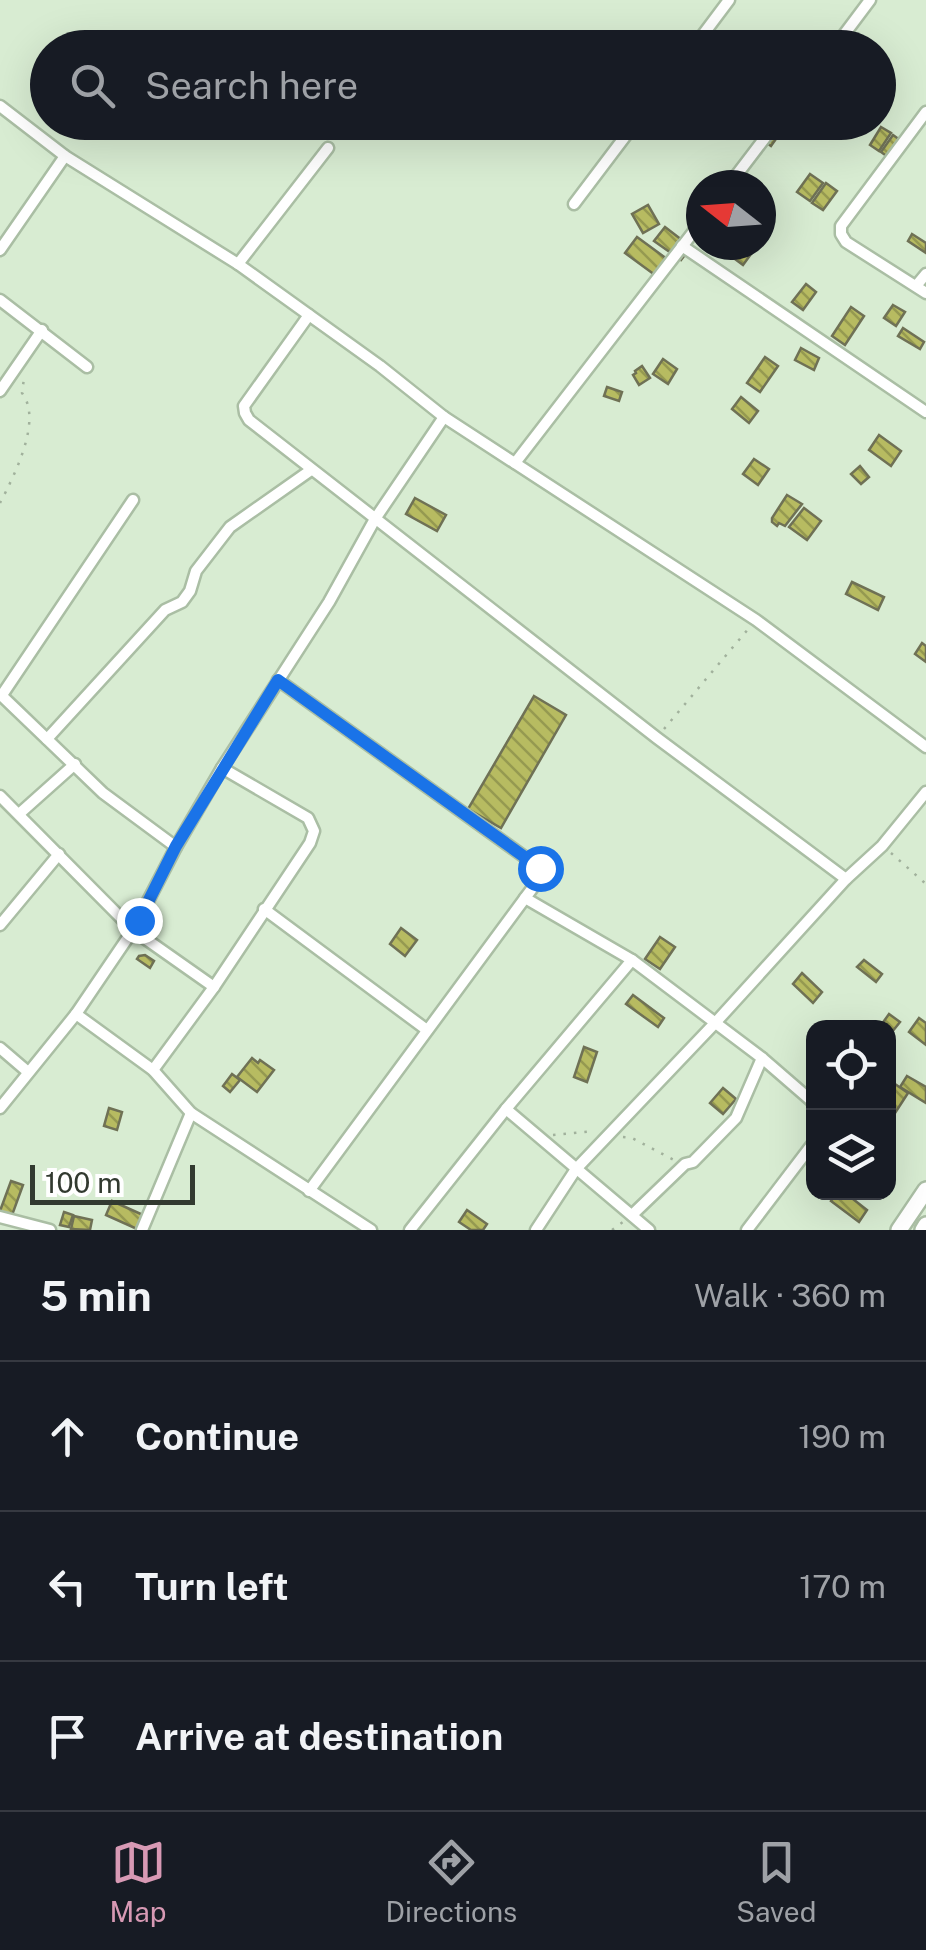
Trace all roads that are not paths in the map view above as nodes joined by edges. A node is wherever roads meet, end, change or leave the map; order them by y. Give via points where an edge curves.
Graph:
1 (729, 0) edge
2 (870, 0) edge
3 (706, 30) edge
4 (848, 30) edge
5 (0, 106) edge
6 (926, 112) edge
7 (30, 129) edge
8 (44, 140) edge
9 (622, 140) edge
10 (763, 140) edge
11 (328, 148) dead end
12 (65, 156) junction
13 (740, 170) edge
14 (574, 204) dead end
15 (686, 241) edge
16 (682, 246) junction
17 (0, 250) edge
18 (238, 264) junction
19 (926, 274) edge
20 (921, 290) edge
21 (0, 300) edge
22 (310, 315) junction
23 (42, 330) junction
24 (88, 368) dead end
25 (0, 391) edge
26 (926, 412) edge
27 (444, 417) junction
28 (515, 462) junction
29 (312, 470) junction
30 (133, 500) dead end
31 (375, 519) junction
32 (278, 680) junction
33 (1, 694) edge
34 (47, 739) junction
35 (926, 747) edge
36 (75, 764) junction
37 (222, 768) junction
38 (926, 792) edge
39 (0, 796) edge
40 (19, 814) junction
41 (176, 846) junction
42 (59, 854) junction
43 (846, 879) junction
44 (525, 898) junction
45 (264, 910) junction
46 (0, 925) edge
47 (134, 930) junction
48 (632, 960) junction
49 (214, 988) junction
50 (76, 1014) junction
51 (716, 1022) junction
52 (427, 1030) junction
53 (0, 1048) edge
54 (762, 1058) junction
55 (153, 1070) junction
56 (28, 1072) junction
57 (806, 1096) edge
58 (0, 1108) edge
59 (506, 1109) junction
60 (192, 1113) junction
61 (806, 1153) edge
62 (576, 1169) junction
63 (926, 1190) edge
64 (309, 1191) junction
65 (632, 1215) junction
66 (0, 1217) edge
67 (50, 1230) edge
68 (142, 1230) edge
69 (371, 1230) edge
70 (410, 1230) edge
71 (536, 1230) edge
72 (649, 1230) edge
73 (747, 1230) edge
74 (899, 1230) edge

1 - 3 street
2 - 4 street
5 - 7 street
6 - 20 street via 841,226 846,242
8 - 12 street
9 - 14 street
10 - 13 street
11 - 18 street
12 - 17 street
12 - 18 street
15 - 16 street
16 - 26 street
16 - 28 street
18 - 22 street
19 - 20 street
21 - 23 street
22 - 27 street
22 - 29 street via 244,413
23 - 24 street
23 - 25 street
27 - 28 street
27 - 31 street
28 - 35 street via 756,620
29 - 31 street
29 - 34 street via 230,527 182,602 165,610
30 - 33 street
31 - 32 street
31 - 43 street
32 - 37 street
32 - 44 street via 540,868
33 - 34 street
34 - 36 street
36 - 40 street
36 - 41 street
37 - 41 street
37 - 45 street via 308,818 314,831
38 - 43 street
39 - 40 street
40 - 42 street
41 - 47 street
42 - 46 street
42 - 47 street
43 - 51 street
44 - 48 street
44 - 52 street
45 - 49 street
45 - 52 street
47 - 49 street
47 - 50 street
48 - 51 street
48 - 59 street
49 - 55 street
50 - 55 street
50 - 56 street
51 - 54 street
51 - 62 street
52 - 64 street
53 - 56 street
54 - 57 street
54 - 65 street via 736,1118
55 - 60 street
56 - 58 street
59 - 62 street
59 - 70 street
60 - 64 street
60 - 68 street
61 - 73 street
62 - 65 street
62 - 71 street
63 - 74 main road
64 - 69 street
65 - 72 street
66 - 67 street

